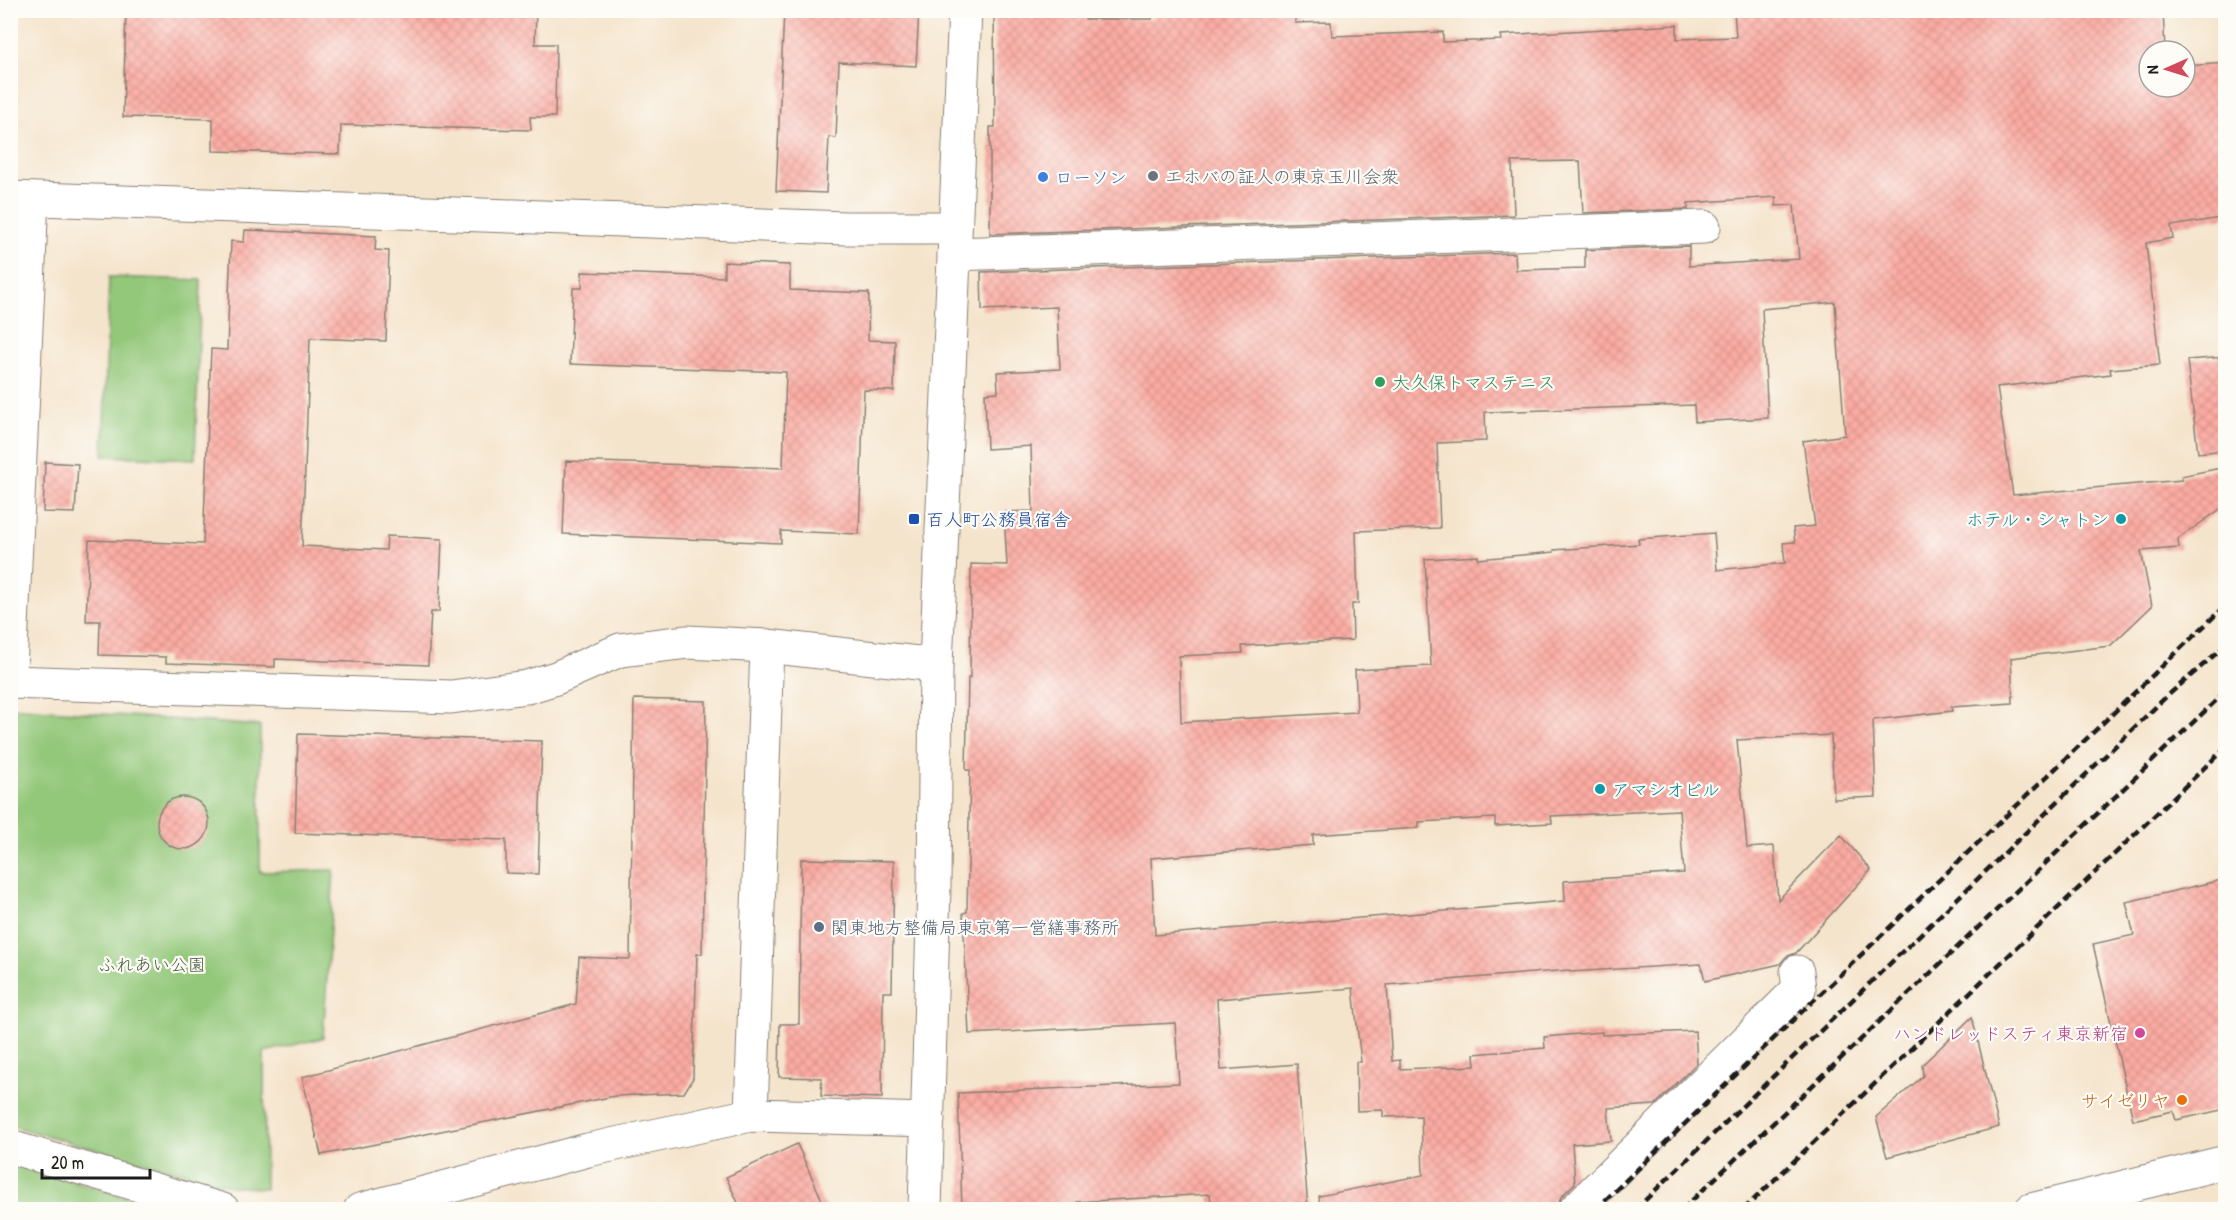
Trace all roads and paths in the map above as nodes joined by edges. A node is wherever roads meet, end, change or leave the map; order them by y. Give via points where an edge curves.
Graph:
1 (965, 10) edge
2 (21, 198) edge
3 (1704, 227) dead end
4 (955, 241) junction
5 (766, 646) junction
6 (936, 665) junction
7 (10, 670) edge
8 (10, 682) edge
9 (1797, 972) dead end
10 (751, 1115) junction
11 (928, 1120) junction
12 (10, 1148) edge
13 (2226, 1162) edge
14 (223, 1209) edge
15 (360, 1209) edge
16 (925, 1209) edge
17 (1575, 1209) edge
18 (2031, 1209) edge

1 - 4 street
2 - 4 street via 834,227
2 - 7 street
3 - 4 street
4 - 6 street
5 - 6 street
5 - 8 street via 656,644 620,650 527,687 451,697
5 - 10 street
6 - 11 street
9 - 17 street via 1800,989
10 - 11 street
10 - 15 street via 588,1150
11 - 16 street
12 - 14 street
13 - 18 street

